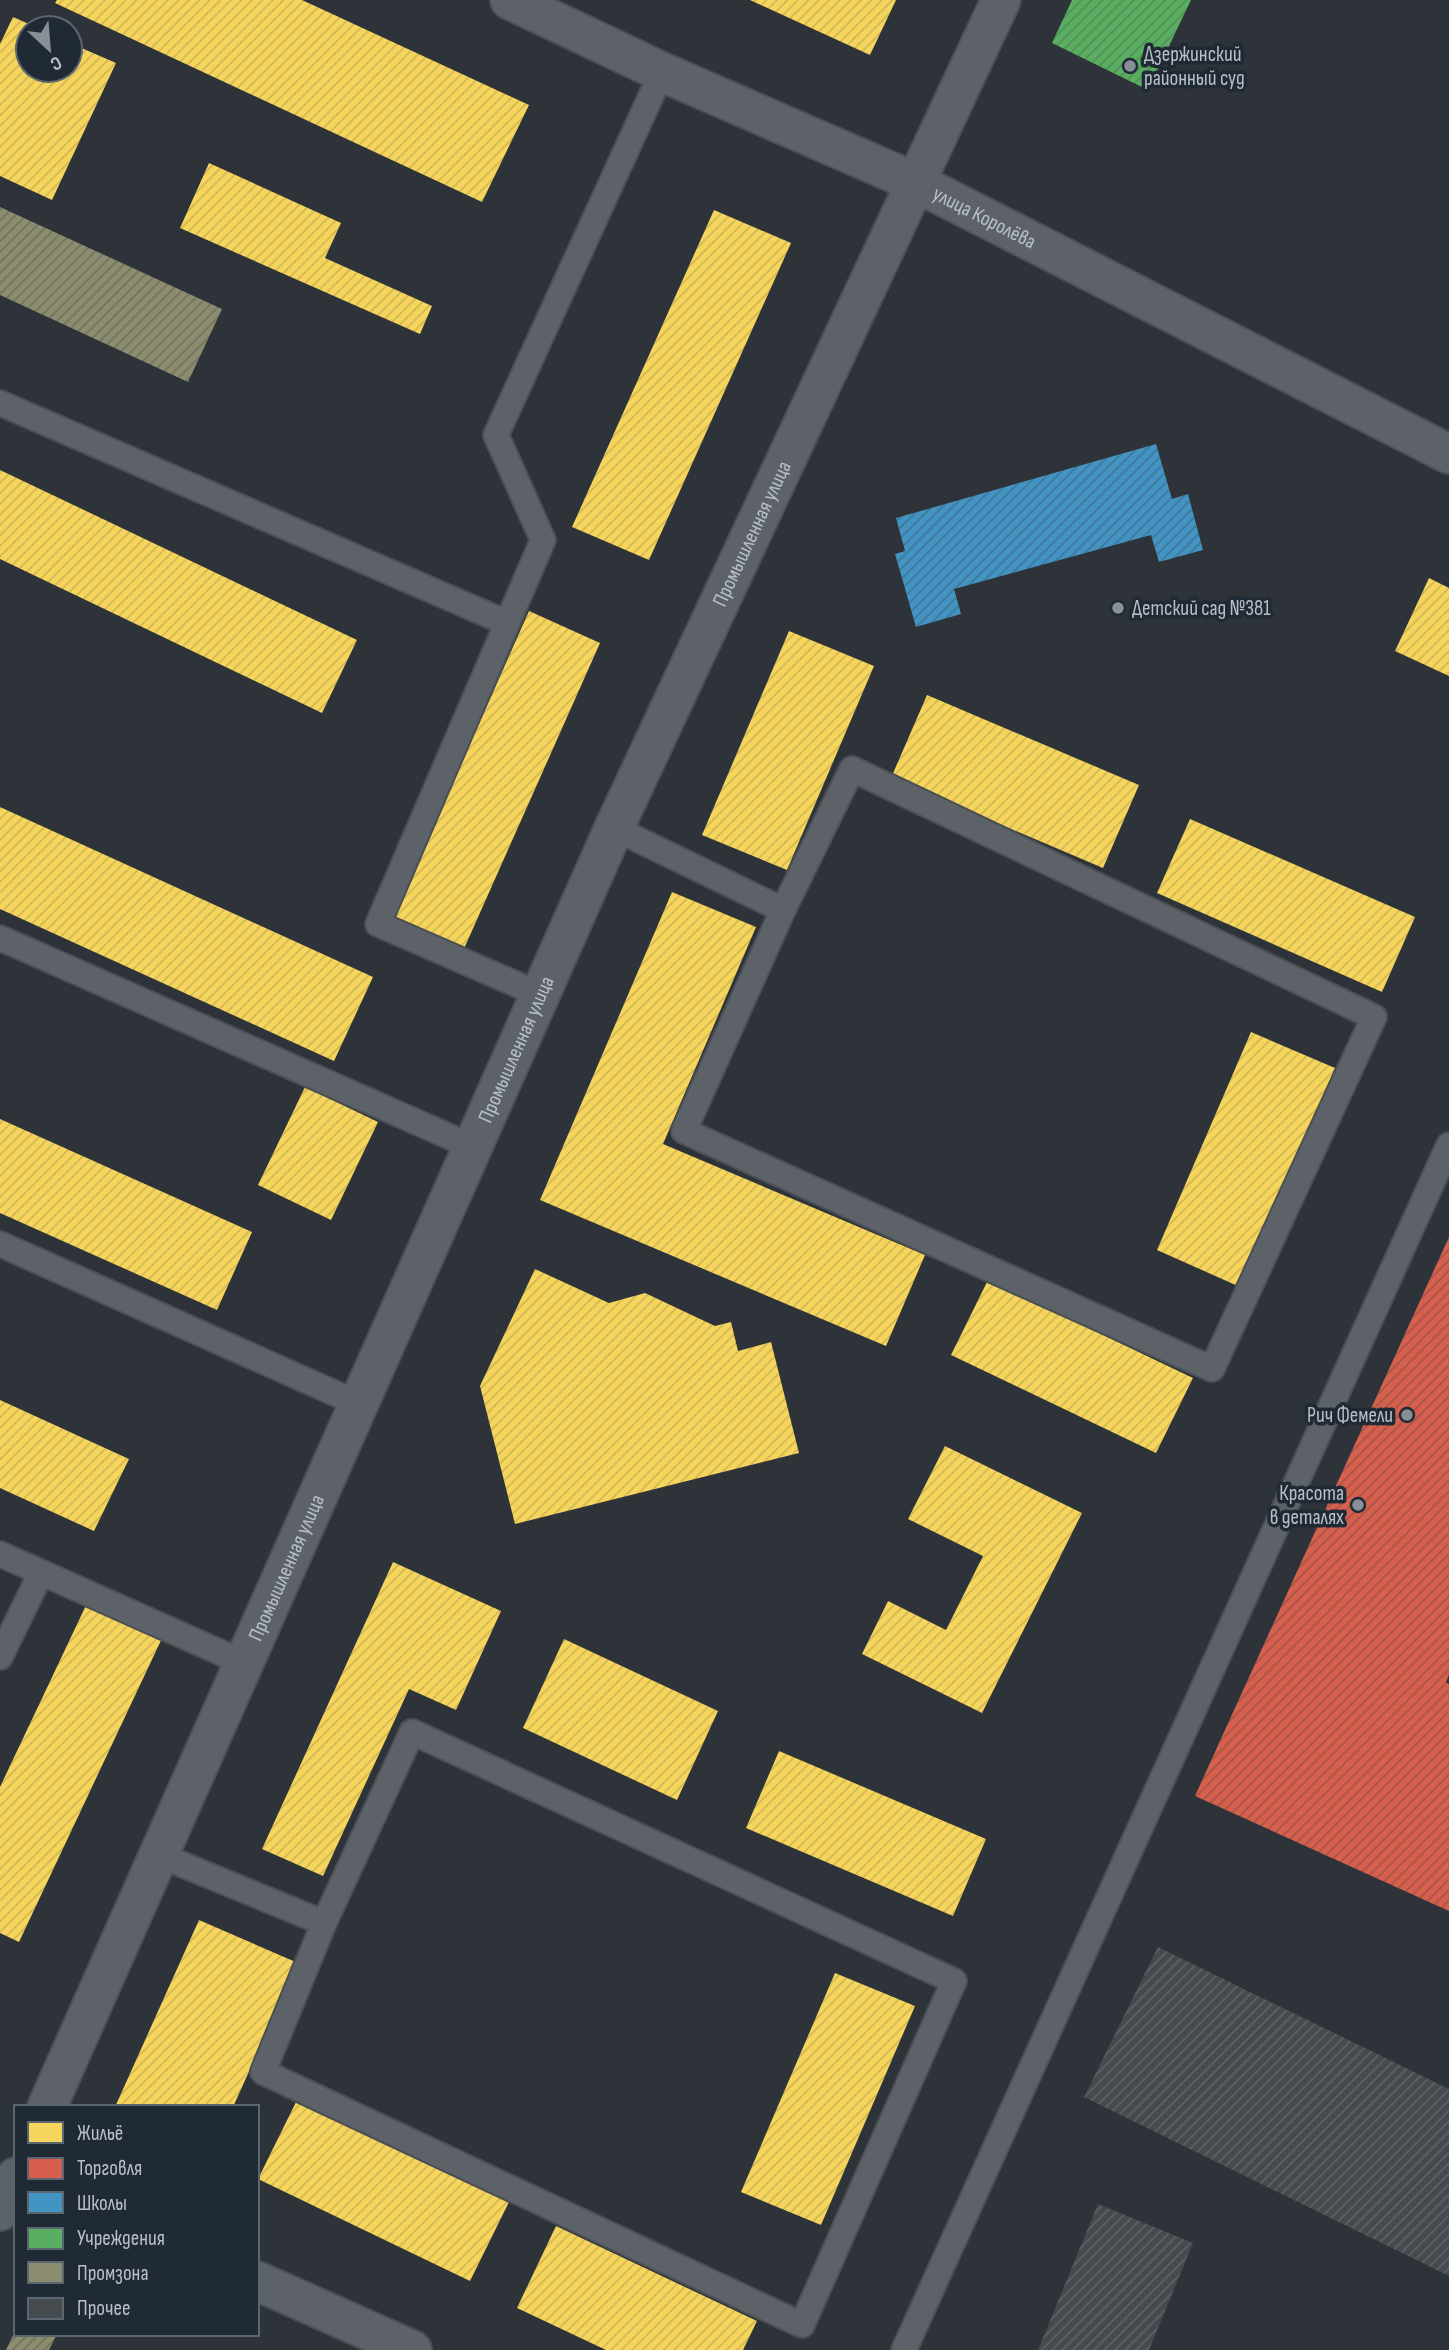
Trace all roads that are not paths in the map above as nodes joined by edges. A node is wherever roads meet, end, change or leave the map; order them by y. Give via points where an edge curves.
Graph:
1 (510, 0) edge
2 (1001, 0) edge
3 (662, 72) junction
4 (917, 183) junction
5 (0, 403) edge
6 (1449, 454) edge
7 (507, 623) junction
8 (614, 828) junction
9 (783, 910) junction
10 (0, 938) edge
11 (541, 995) junction
12 (1449, 1145) edge
13 (473, 1147) junction
14 (0, 1244) edge
15 (359, 1404) junction
16 (0, 1554) edge
17 (41, 1573) junction
18 (0, 1657) edge
19 (244, 1663) junction
20 (159, 1855) junction
21 (324, 1923) junction
22 (48, 2105) edge
23 (14, 2180) edge
24 (0, 2211) edge
25 (259, 2282) edge
26 (412, 2350) edge
27 (904, 2350) edge

1 - 3 street, улица Королёва
2 - 4 street, Промышленная улица
3 - 4 street, улица Королёва
3 - 7 lane via 496,435 543,540
4 - 6 street, улица Королёва
4 - 8 street, Промышленная улица
5 - 7 lane
7 - 11 lane via 378,924
8 - 9 lane
8 - 11 street, Промышленная улица
9 - 9 lane via 684,1131 1212,1369 1374,1017 852,769
10 - 13 lane
11 - 13 street, Промышленная улица
12 - 27 lane
13 - 15 street, Промышленная улица
14 - 15 lane
15 - 19 street, Промышленная улица
16 - 17 lane
17 - 18 lane
17 - 19 lane
19 - 20 street, Промышленная улица
20 - 21 lane
20 - 22 street, Промышленная улица
21 - 21 lane via 263,2072 803,2325 954,1981 412,1732
23 - 24 street
25 - 26 street

